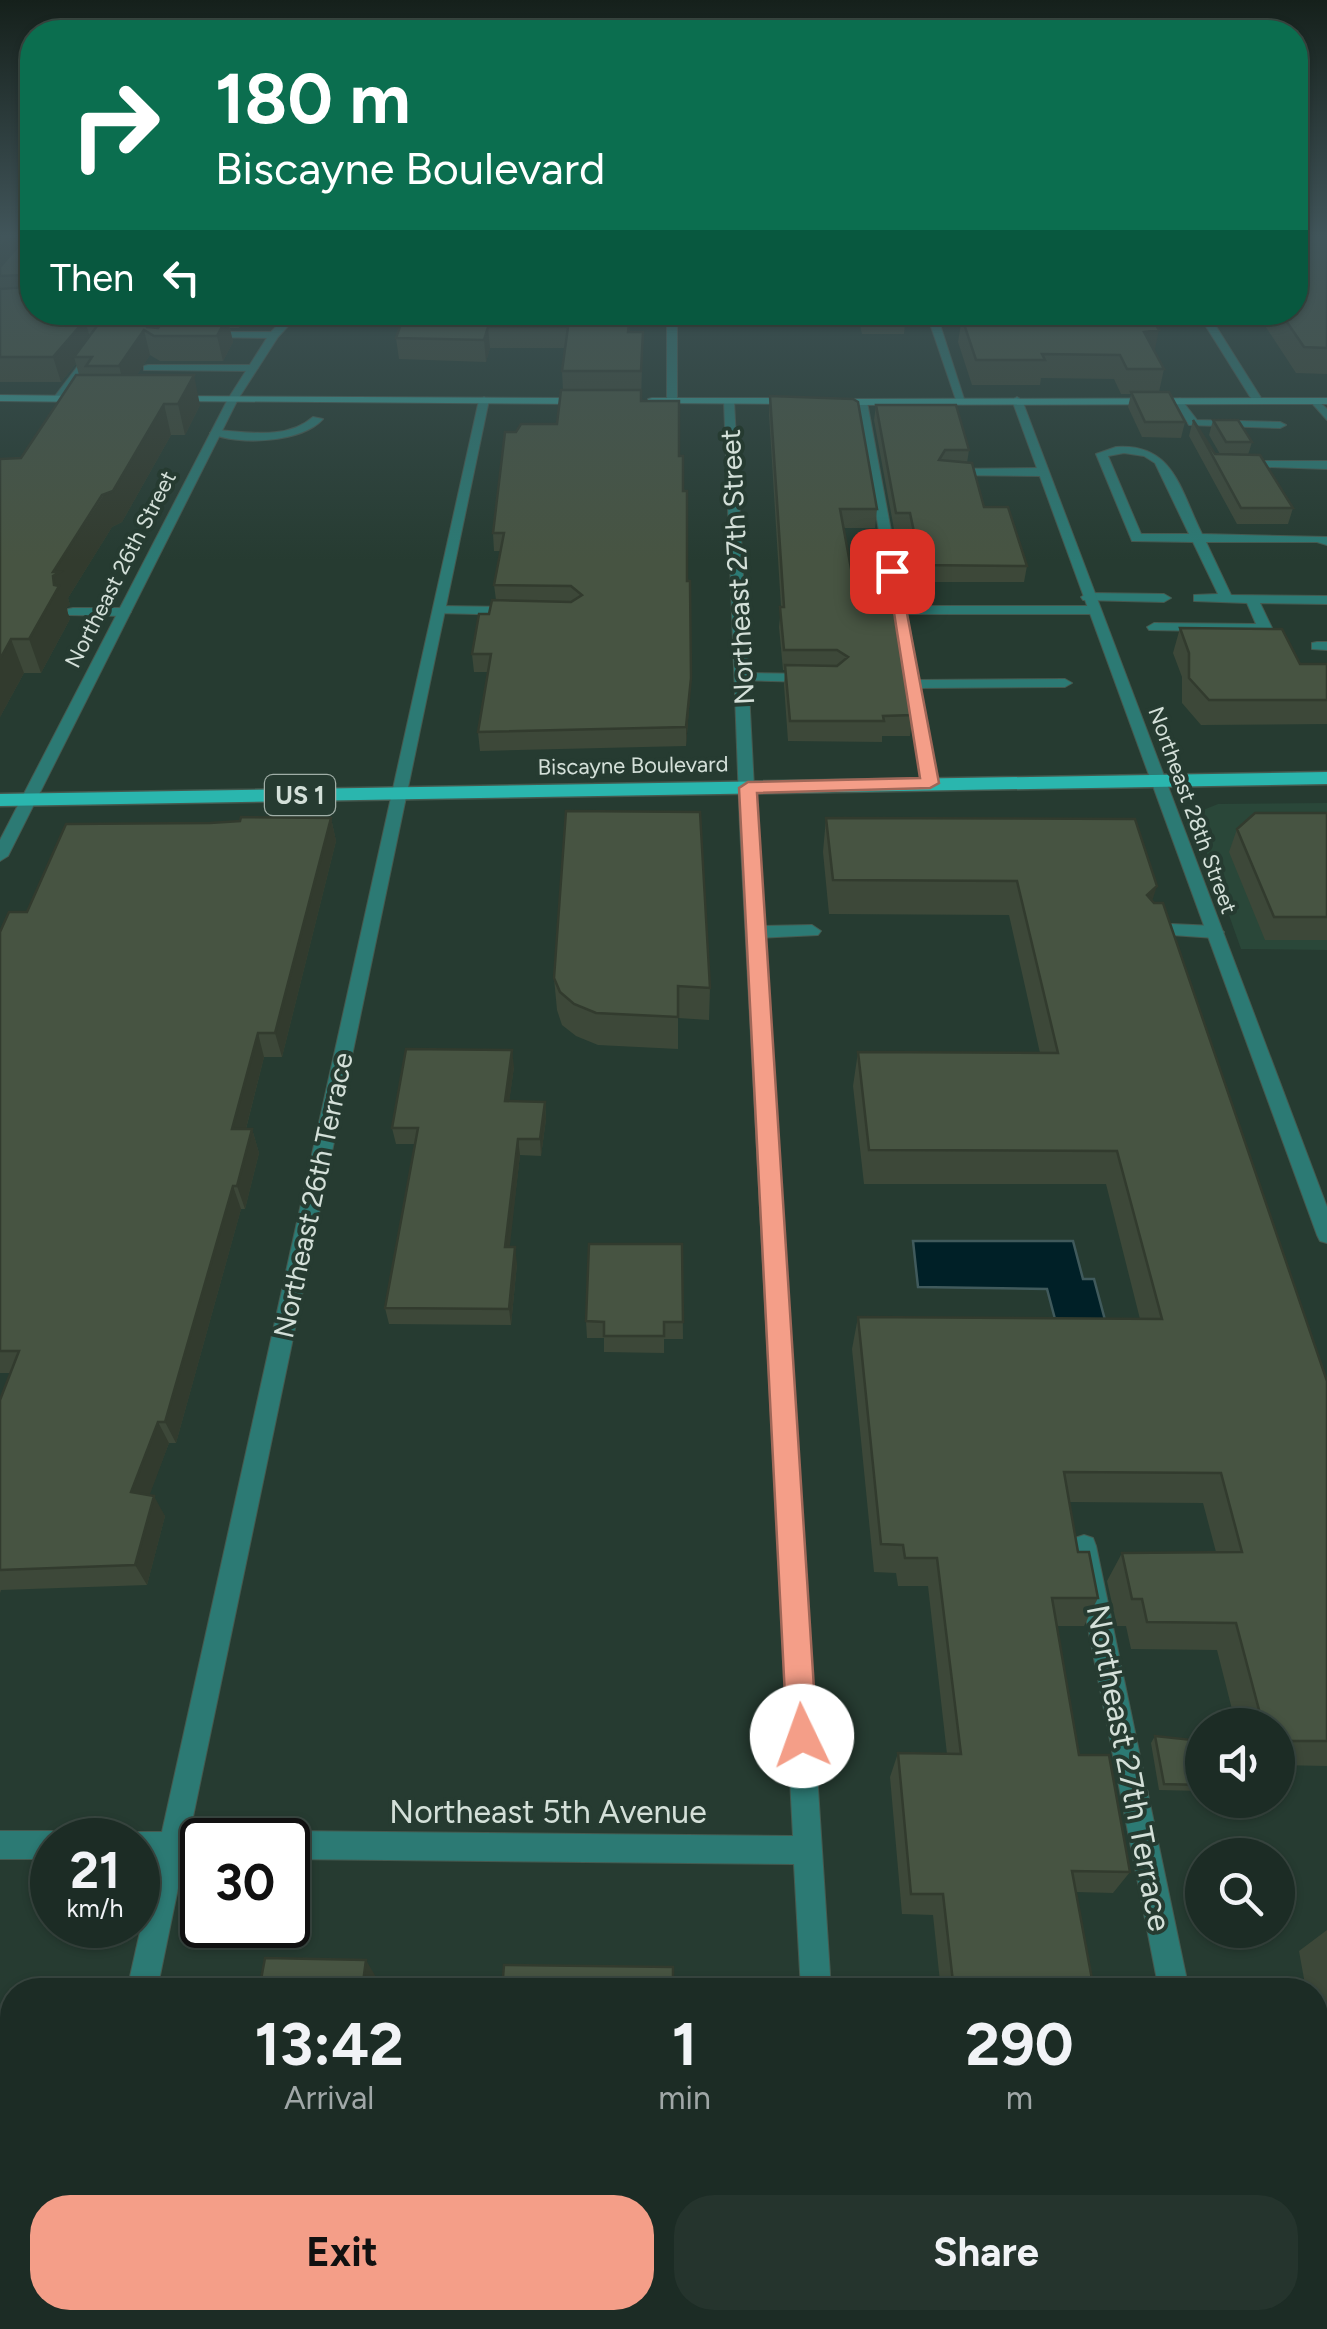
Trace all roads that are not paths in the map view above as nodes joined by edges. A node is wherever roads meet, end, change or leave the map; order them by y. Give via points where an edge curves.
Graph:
1 (268, 344) edge
2 (672, 344) edge
3 (942, 344) edge
4 (1221, 344) edge
5 (95, 351) edge
6 (196, 368) junction
7 (252, 368) junction
8 (139, 383) edge
9 (0, 398) edge
10 (59, 398) junction
11 (94, 398) edge
12 (160, 399) edge
13 (175, 399) junction
14 (233, 399) junction
15 (484, 400) junction
16 (961, 400) junction
17 (1016, 400) junction
18 (1180, 400) junction
19 (601, 401) edge
20 (640, 401) edge
21 (672, 401) junction
22 (729, 401) junction
23 (1258, 401) junction
24 (1321, 401) edge
25 (808, 402) edge
26 (826, 402) edge
27 (862, 402) junction
28 (1327, 418) edge
29 (317, 419) dead end
30 (1200, 424) junction
31 (216, 434) junction
32 (1207, 436) edge
33 (1242, 450) edge
34 (1229, 464) edge
35 (1249, 464) junction
36 (1327, 465) edge
37 (1042, 472) junction
38 (945, 473) edge
39 (1197, 538) junction
40 (1327, 541) edge
41 (1164, 598) dead end
42 (1198, 598) dead end
43 (1227, 599) junction
44 (1252, 599) junction
45 (1327, 600) edge
46 (1090, 603) junction
47 (439, 610) junction
48 (899, 610) junction
49 (73, 612) dead end
50 (124, 612) junction
51 (536, 612) edge
52 (1154, 627) dead end
53 (743, 676) junction
54 (836, 678) edge
55 (1065, 683) dead end
56 (912, 684) junction
57 (1327, 778) edge
58 (1158, 781) junction
59 (930, 783) junction
60 (748, 788) junction
61 (399, 793) junction
62 (0, 800) edge
63 (27, 800) junction
64 (0, 856) edge
65 (1149, 929) edge
66 (812, 931) dead end
67 (756, 932) junction
68 (1215, 932) junction
69 (1327, 1235) edge
70 (1084, 1546) dead end
71 (0, 1845) edge
72 (160, 1845) edge
73 (172, 1845) junction
74 (180, 1845) edge
75 (310, 1845) edge
76 (30, 1846) edge
77 (809, 1850) junction
78 (144, 1978) edge
79 (815, 1978) edge
80 (1172, 1978) edge

1 - 7 street, Northeast 26th Street
2 - 21 street
3 - 16 street
4 - 23 street
5 - 10 street
6 - 7 street
6 - 8 street via 150,364
6 - 13 street
7 - 14 street, Northeast 26th Street
9 - 10 main road
10 - 11 main road
12 - 13 main road
13 - 14 main road
14 - 15 main road
14 - 31 street, Northeast 26th Street
15 - 19 main road
15 - 47 street, Northeast 26th Terrace
16 - 17 main road
16 - 27 main road
17 - 18 main road
17 - 37 street, Northeast 28th Street
18 - 23 main road
18 - 30 street
20 - 21 main road
21 - 22 main road
22 - 25 main road
22 - 53 street, Northeast 27th Street
23 - 24 main road
23 - 30 street via 1277,430
24 - 28 street
26 - 27 main road
27 - 48 street
29 - 31 street via 292,433
30 - 32 street
31 - 50 street, Northeast 26th Street
33 - 35 street
34 - 35 street
35 - 36 street via 1291,456
37 - 38 street
37 - 46 street, Northeast 28th Street
39 - 39 street via 1156,455 1102,454 1136,538
39 - 40 street
39 - 43 street
41 - 46 street
42 - 43 street
43 - 44 street
44 - 45 street
44 - 52 street via 1265,628
46 - 48 street
46 - 58 street, Northeast 28th Street
47 - 51 street
47 - 61 street, Northeast 26th Terrace
48 - 56 street
49 - 50 street
50 - 63 street, Northeast 26th Street
53 - 54 street
53 - 60 street, Northeast 27th Street
55 - 56 street
56 - 59 street
57 - 58 main road, Biscayne Boulevard / US 1
58 - 59 main road, Biscayne Boulevard / US 1
58 - 68 street, Northeast 28th Street
59 - 60 main road, Biscayne Boulevard / US 1
60 - 61 main road, Biscayne Boulevard / US 1
60 - 67 street, Northeast 27th Street
61 - 63 main road, Biscayne Boulevard / US 1
61 - 73 street, Northeast 26th Terrace
62 - 63 main road, Biscayne Boulevard / US 1
63 - 64 street, Northeast 26th Street
65 - 68 street
66 - 67 street
67 - 77 street, Northeast 27th Street
68 - 69 street, Northeast 28th Street
70 - 80 street, Northeast 27th Terrace
71 - 76 street
72 - 73 street
73 - 74 street
73 - 78 street, Northeast 26th Terrace
75 - 77 street, Northeast 5th Avenue
77 - 79 street, Northeast 27th Street

